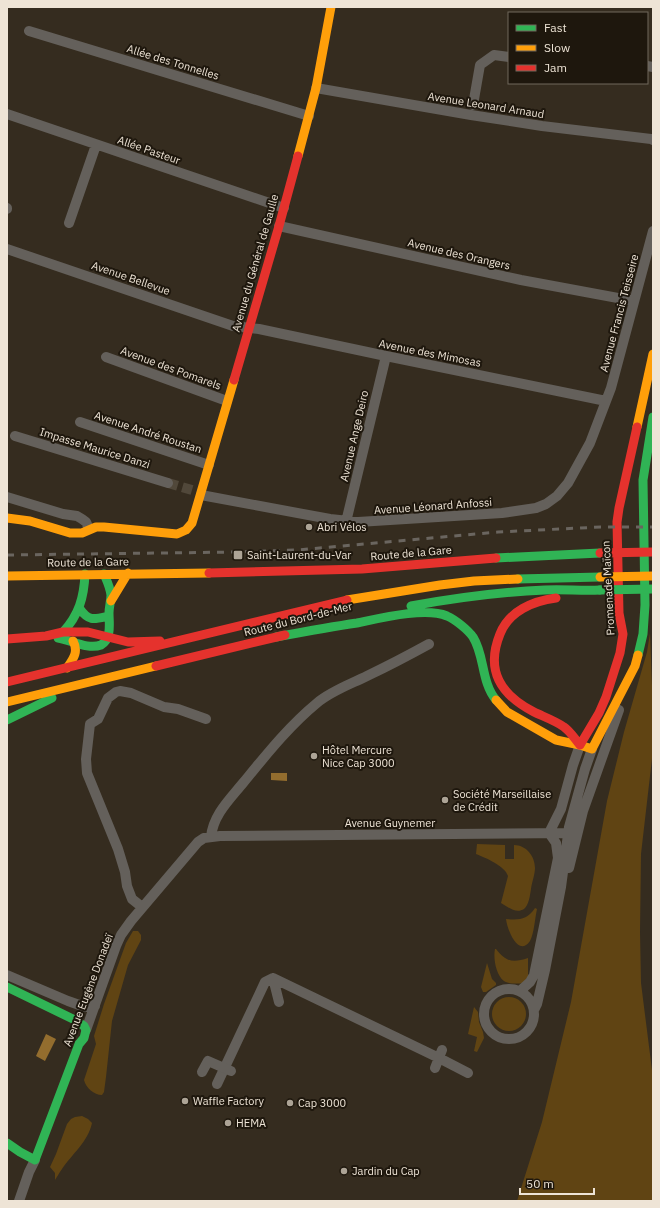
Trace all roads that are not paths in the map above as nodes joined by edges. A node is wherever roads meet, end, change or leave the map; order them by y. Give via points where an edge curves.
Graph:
1 (331, 7) edge
2 (29, 31) dead end
3 (508, 57) edge
4 (316, 88) junction
5 (472, 105) dead end
6 (7, 114) edge
7 (309, 116) junction
8 (653, 140) edge
9 (96, 145) junction
10 (284, 208) junction
11 (69, 224) dead end
12 (279, 226) junction
13 (653, 231) edge
14 (7, 248) edge
15 (634, 301) junction
16 (248, 328) junction
17 (653, 354) edge
18 (386, 356) junction
19 (106, 357) dead end
20 (227, 401) junction
21 (606, 401) junction
22 (653, 417) edge
23 (80, 422) dead end
24 (15, 436) dead end
25 (209, 465) junction
26 (168, 483) tunnel mouth
27 (198, 492) junction
28 (7, 497) edge
29 (7, 518) edge
30 (346, 522) junction
31 (89, 530) junction
32 (653, 552) edge
33 (128, 573) junction
34 (85, 574) junction
35 (104, 574) junction
36 (7, 576) edge
37 (653, 576) edge
38 (653, 589) edge
39 (590, 591) junction
40 (111, 601) junction
41 (80, 608) junction
42 (109, 616) junction
43 (63, 632) junction
44 (46, 636) junction
45 (108, 637) junction
46 (276, 638) junction
47 (7, 639) edge
48 (73, 641) junction
49 (178, 641) junction
50 (429, 644) dead end
51 (66, 668) junction
52 (122, 674) junction
53 (628, 679) junction
54 (7, 682) edge
55 (7, 702) edge
56 (206, 719) dead end
57 (7, 720) edge
58 (580, 745) junction
59 (592, 749) junction
60 (549, 832) junction
61 (569, 833) junction
62 (211, 837) junction
63 (561, 887) junction
64 (142, 907) junction
65 (7, 975) edge
66 (273, 978) junction
67 (7, 987) edge
68 (520, 991) junction
69 (279, 1002) dead end
70 (95, 1006) junction
71 (534, 1010) junction
72 (86, 1030) junction
73 (441, 1054) junction
74 (435, 1068) dead end
75 (231, 1071) dead end
76 (201, 1073) dead end
77 (468, 1073) dead end
78 (217, 1084) dead end
79 (7, 1143) edge
80 (35, 1160) junction
81 (18, 1201) edge

1 - 4 main road, Avenue du Général de Gaulle
2 - 7 street, Allée des Tonnelles
3 - 5 street via 494,55 480,65
4 - 7 main road, Avenue du Général de Gaulle
4 - 8 street, Avenue Leonard Arnaud via 528,124
6 - 9 street, Allée Pasteur
7 - 10 main road, Avenue du Général de Gaulle
9 - 10 street, Allée Pasteur
9 - 11 street
10 - 12 main road, Avenue du Général de Gaulle
12 - 15 street, Avenue des Orangers via 521,280
12 - 16 main road, Avenue du Général de Gaulle
13 - 15 street, Avenue Francis Teisseire
14 - 16 street, Avenue Bellevue via 233,326
15 - 21 street, Avenue Francis Teisseire
16 - 18 street, Avenue des Mimosas
16 - 20 main road, Avenue du Général de Gaulle
17 - 58 main road, Promenade Maïcon via 617,522 619,614 623,634 620,653 606,697
18 - 21 street, Avenue des Mimosas
18 - 30 street, Avenue Ange Deiro
19 - 20 street, Avenue des Pomarels
20 - 25 main road, Avenue du Général de Gaulle
21 - 30 street, Avenue Léonard Anfossi via 580,464 558,496 546,504 502,513
22 - 53 main road via 643,480 645,619 639,653
23 - 25 street, Avenue André Roustan
24 - 26 street, Impasse Maurice Danzi
25 - 27 main road, Avenue du Général de Gaulle
27 - 30 street, Avenue Léonard Anfossi
27 - 31 main road, Avenue du Général de Gaulle via 192,523 186,530 177,534 104,527
28 - 31 street via 77,516 86,522
29 - 31 main road via 30,521 70,534
32 - 33 main road, Route de la Gare, bridge via 506,557 362,569
33 - 35 main road, Route de la Gare
33 - 40 main road
34 - 35 main road, Route de la Gare
34 - 36 main road, Route de la Gare
34 - 41 main road
35 - 40 main road via 109,584
37 - 49 main road, Route du Bord-de-Mer, bridge via 506,579 440,585 349,599
38 - 39 main road, Route du Bord-de-Mer, bridge
39 - 46 main road, Route du Bord-de-Mer via 540,591 442,600 356,616
39 - 58 main road via 537,601 525,607 504,626 494,649 495,671 498,682 505,692 521,705 564,727
40 - 42 main road
41 - 42 main road via 91,620
41 - 43 main road
42 - 45 main road
43 - 44 main road
43 - 45 main road via 88,632
44 - 47 main road
44 - 48 main road
45 - 48 main road via 102,644 93,646
45 - 49 main road via 128,642
46 - 52 main road, Route du Bord-de-Mer
46 - 58 main road via 406,614 431,613 446,616 460,624 473,637 490,691 507,712 556,740
48 - 51 main road via 76,652
49 - 51 main road, Route du Bord-de-Mer
50 - 62 street via 318,702 280,738 227,803 214,821
51 - 54 main road, Route du Bord-de-Mer
52 - 55 main road, Route du Bord-de-Mer
52 - 57 main road via 106,682 54,697
53 - 59 main road
53 - 63 street via 623,700 583,811
56 - 64 street via 120,691 108,698 98,719 90,724 87,773 118,849 132,899
58 - 59 main road
58 - 60 street via 561,809
59 - 61 street
60 - 61 street, Avenue Guynemer
60 - 62 street, Avenue Guynemer
60 - 68 street via 556,843 558,858 534,975
61 - 63 street
62 - 64 street, Avenue Eugène Donadeï via 198,842
63 - 71 street via 541,991
64 - 70 street, Avenue Eugène Donadeï via 121,935
65 - 70 street via 85,1007
66 - 69 street
66 - 73 street
66 - 78 street via 265,982
67 - 72 main road via 75,1020
68 - 71 street via 532,1002
68 - 71 street via 504,989 489,997 483,1013 486,1026 497,1037 513,1039 527,1032 532,1025
70 - 72 street, Avenue Eugène Donadeï
72 - 80 main road, Avenue Eugène Donadeï
73 - 74 street
73 - 77 street
75 - 76 street, bridge via 208,1061
79 - 80 main road
80 - 81 street, Avenue Eugène Donadeï

